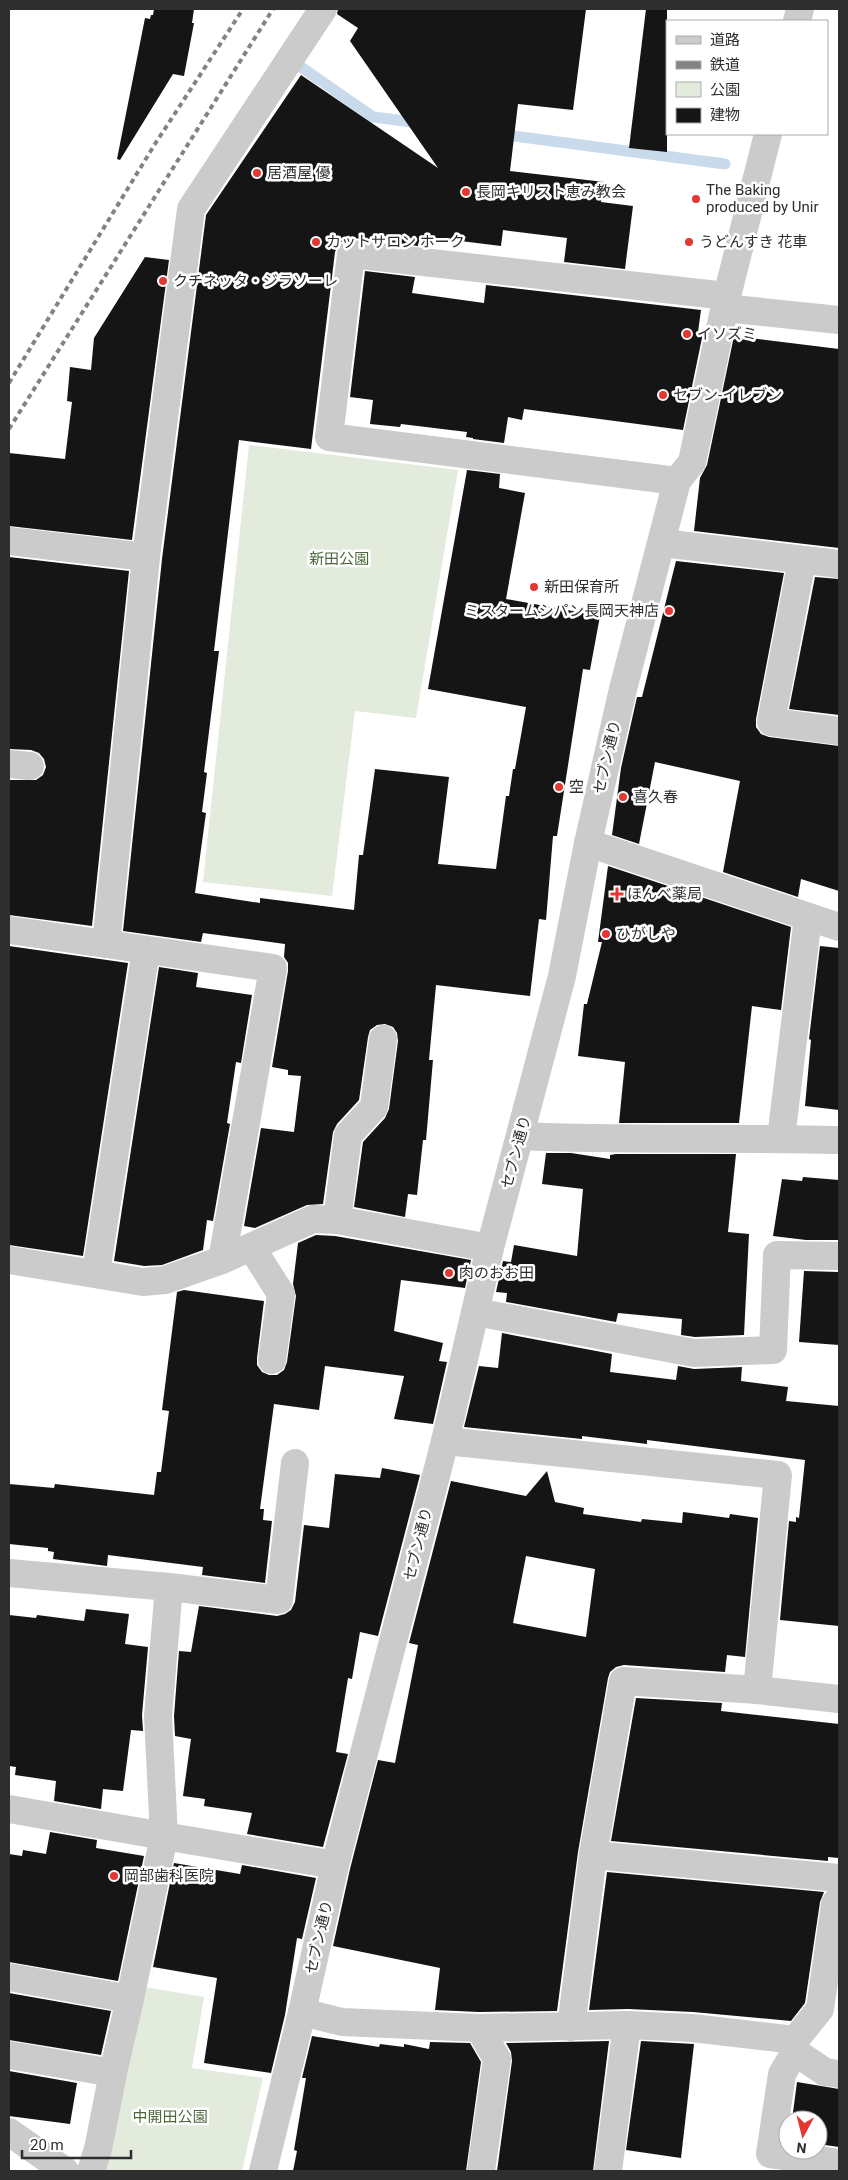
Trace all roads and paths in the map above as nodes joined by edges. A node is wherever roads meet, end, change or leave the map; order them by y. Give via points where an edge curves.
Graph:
1 (323, 9) edge
2 (768, 135) edge
3 (726, 302) junction
4 (839, 320) edge
5 (677, 481) junction
6 (9, 540) edge
7 (662, 543) junction
8 (146, 557) junction
9 (802, 560) junction
10 (839, 564) edge
11 (839, 731) edge
12 (588, 843) junction
13 (808, 917) junction
14 (839, 927) edge
15 (9, 930) edge
16 (106, 944) junction
17 (146, 950) junction
18 (383, 1039) dead end
19 (521, 1136) junction
20 (781, 1138) junction
21 (839, 1140) edge
22 (337, 1220) junction
23 (252, 1248) junction
24 (490, 1248) junction
25 (839, 1256) edge
26 (9, 1260) edge
27 (222, 1260) junction
28 (96, 1273) junction
29 (476, 1312) junction
30 (272, 1360) dead end
31 (445, 1441) junction
32 (295, 1463) dead end
33 (9, 1573) edge
34 (169, 1587) junction
35 (757, 1690) junction
36 (839, 1699) edge
37 (9, 1809) edge
38 (164, 1836) junction
39 (593, 1855) junction
40 (335, 1865) junction
41 (839, 1878) edge
42 (839, 1899) edge
43 (9, 1977) edge
44 (130, 1999) junction
45 (302, 2012) junction
46 (627, 2025) junction
47 (479, 2028) junction
48 (570, 2028) junction
49 (795, 2046) junction
50 (9, 2055) edge
51 (113, 2073) junction
52 (839, 2074) edge
53 (9, 2132) edge
54 (839, 2163) edge
55 (65, 2171) edge
56 (91, 2171) edge
57 (263, 2171) edge
58 (481, 2171) edge
59 (608, 2171) edge

1 - 8 street via 191,209
2 - 3 street, セブン通り
3 - 4 street
3 - 5 street, セブン通り via 692,462
3 - 5 street via 351,254 329,438
5 - 7 street, セブン通り
6 - 8 street
7 - 9 street
7 - 12 street, セブン通り via 623,689
8 - 16 street
9 - 10 street
9 - 11 street via 771,722
12 - 13 street
12 - 19 street, セブン通り via 562,976
13 - 14 street
13 - 20 street
15 - 16 street
16 - 17 street
17 - 27 street via 273,968
17 - 28 street
18 - 22 street via 374,1107 348,1135
19 - 20 street via 602,1140
19 - 24 street, セブン通り
20 - 21 street
22 - 23 street via 313,1219
22 - 24 street
23 - 27 street
23 - 30 street via 281,1294
24 - 29 street, セブン通り
25 - 29 street via 777,1255 773,1350 694,1353
26 - 28 street
27 - 28 street via 166,1280 143,1282
29 - 31 street, セブン通り
31 - 35 street via 778,1475
31 - 40 street, セブン通り
32 - 34 street via 279,1600
33 - 34 street
34 - 38 street via 158,1716
35 - 36 street
35 - 39 street via 623,1681
37 - 38 street
38 - 40 street
38 - 44 street
39 - 41 street
39 - 48 street
40 - 45 street, セブン通り
42 - 49 street via 835,1904 820,2009
43 - 44 street
44 - 51 street
45 - 47 street via 342,2022
45 - 57 street, セブン通り
46 - 48 street
46 - 49 street via 692,2028
46 - 59 street
47 - 48 street
47 - 58 street via 497,2059
49 - 52 street via 825,2072
49 - 54 street via 782,2074 770,2154
50 - 51 street
51 - 56 street
53 - 55 street

